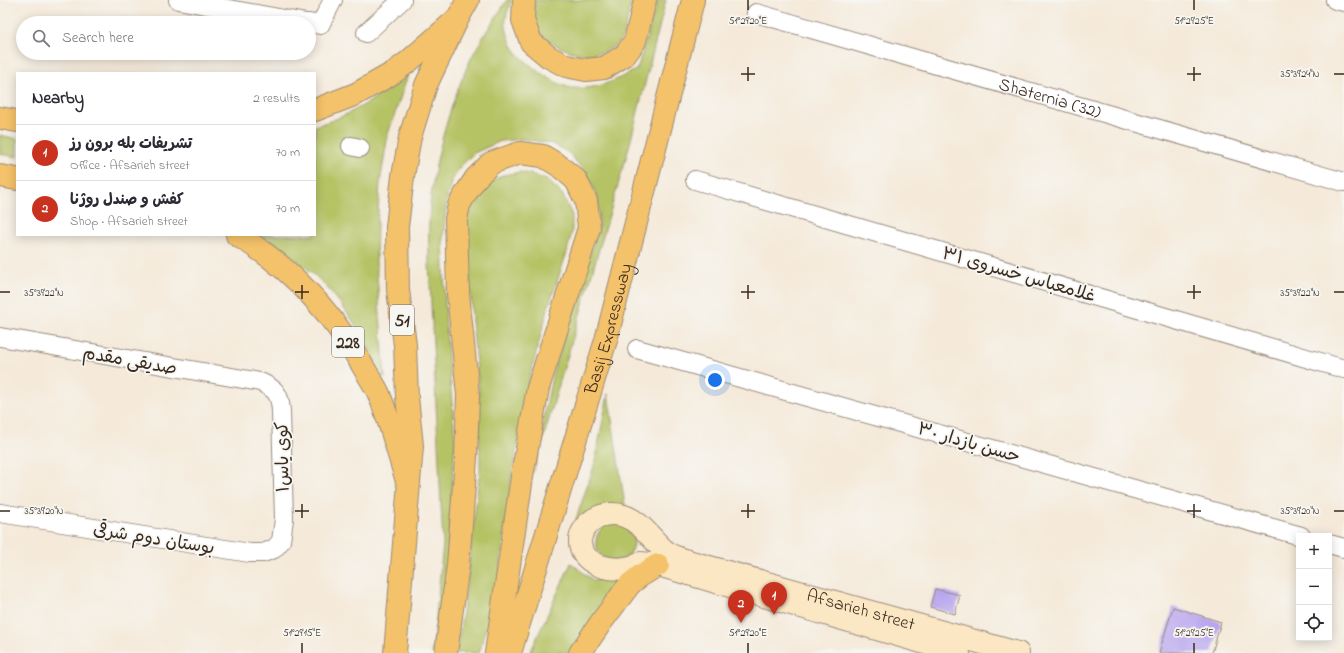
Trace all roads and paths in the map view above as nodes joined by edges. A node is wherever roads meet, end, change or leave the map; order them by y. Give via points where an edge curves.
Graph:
1 (178, 0) edge
2 (333, 0) edge
3 (402, 0) edge
4 (524, 0) edge
5 (645, 0) edge
6 (693, 0) edge
7 (1335, 0) edge
8 (1344, 2) edge
9 (463, 9) edge
10 (756, 13) dead end
11 (267, 16) edge
12 (316, 19) edge
13 (366, 32) dead end
14 (316, 110) edge
15 (0, 118) edge
16 (16, 121) edge
17 (0, 176) edge
18 (16, 179) edge
19 (695, 180) dead end
20 (1344, 182) edge
21 (239, 236) edge
22 (0, 337) edge
23 (637, 349) dead end
24 (1344, 369) edge
25 (260, 382) joint
26 (408, 484) junction
27 (0, 513) edge
28 (1296, 535) edge
29 (281, 541) joint
30 (1332, 545) edge
31 (1344, 548) edge
32 (658, 565) junction
33 (395, 653) edge
34 (446, 653) edge
35 (496, 653) edge
36 (510, 653) edge
37 (580, 653) edge
38 (959, 653) edge
39 (1018, 653) edge

1 - 11 street
2 - 12 street
3 - 13 street
4 - 5 main road via 523,20 531,42 549,57 566,66 586,70 604,68 625,55 634,41
6 - 36 main road, Basij Expressway via 606,340
7 - 8 street
9 - 14 main road via 393,73 356,94
9 - 26 main road, 51 via 426,85 410,137 397,227 398,290 405,345 412,446
10 - 20 street, Shaternia (32)
15 - 16 main road
17 - 18 main road
19 - 24 street, غلامعباس خسروی ۳۱
21 - 26 main road, 228 via 293,276 330,316 349,343 377,391
22 - 25 street, صدیقی مقدم
23 - 28 street, حسن بازدار ۳۰
25 - 29 street, کوی یاس۱ via 272,388 280,398 284,519
26 - 33 main road, 51
27 - 29 street, بوستان دوم شرقی via 250,553 263,553 274,549
30 - 31 street
32 - 37 main road via 630,584
32 - 38 main road, Afsarieh street
32 - 39 main road, Afsarieh street via 640,563 620,568 599,565 584,556 580,547 584,528 590,520 602,515 625,516 640,525 666,552 681,559
34 - 35 main road via 458,565 468,395 458,293 456,219 459,205 476,178 491,163 520,153 543,156 576,180 586,201 589,228 538,388

